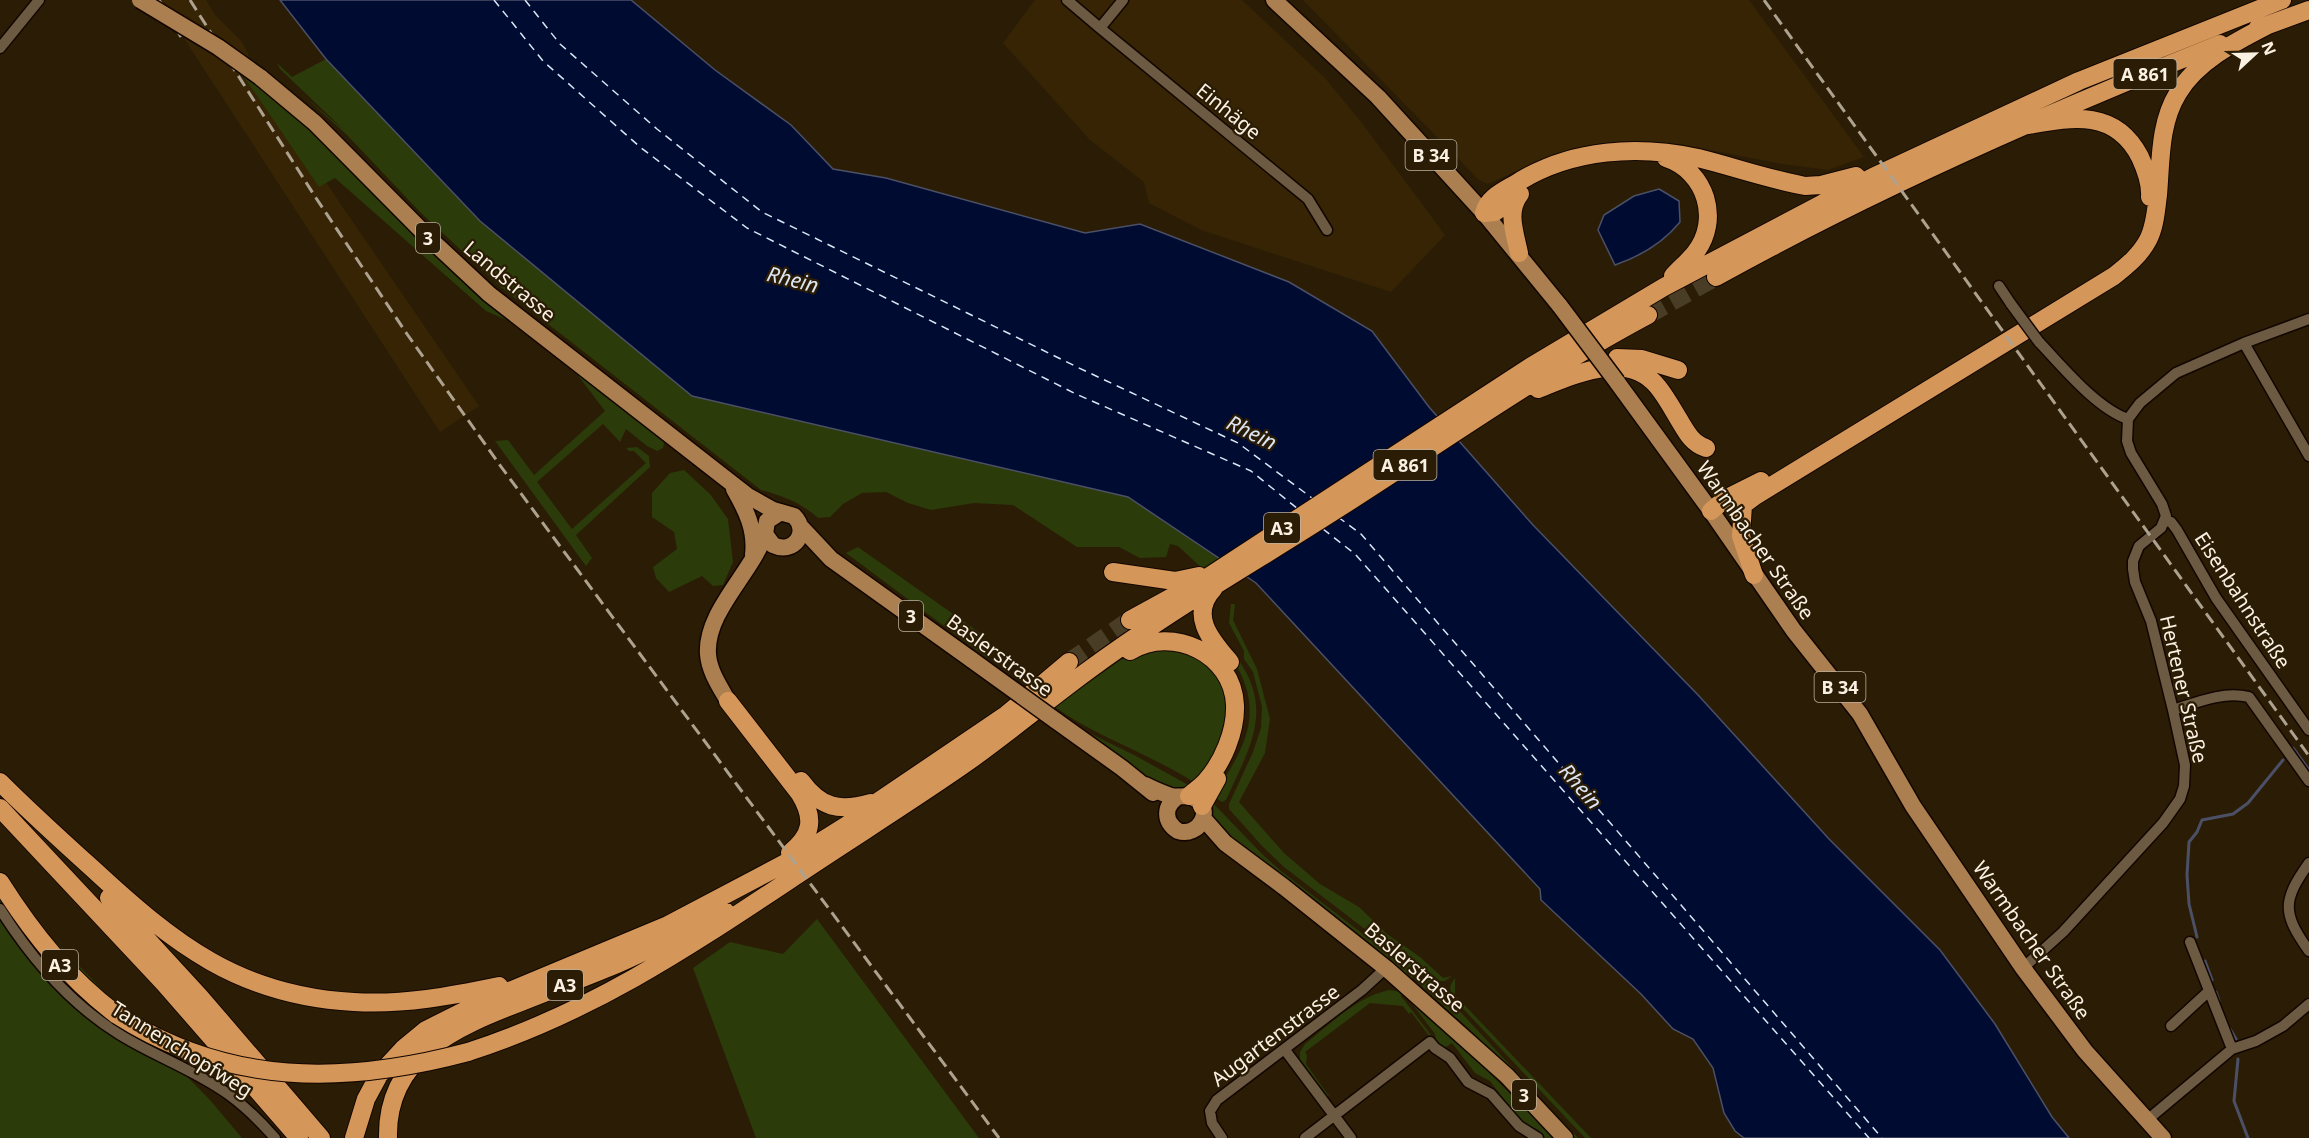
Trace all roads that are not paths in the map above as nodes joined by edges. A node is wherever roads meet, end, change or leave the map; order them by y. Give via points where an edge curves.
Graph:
1 (39, 0) edge
2 (140, 0) edge
3 (1067, 0) edge
4 (1123, 0) edge
5 (1274, 0) edge
6 (2282, 0) edge
7 (2309, 10) edge
8 (2268, 25) junction
9 (1100, 28) junction
10 (0, 48) edge
11 (2023, 126) junction
12 (1878, 190) junction
13 (1517, 196) junction
14 (1484, 213) junction
15 (1327, 230) dead end
16 (1519, 253) junction
17 (1716, 277) tunnel mouth
18 (1999, 286) dead end
19 (1664, 287) junction
20 (1648, 315) tunnel mouth
21 (2309, 319) edge
22 (2244, 343) junction
23 (1601, 351) dead end
24 (1564, 364) junction
25 (1678, 370) dead end
26 (1527, 385) junction
27 (1494, 407) junction
28 (1465, 417) junction
29 (2128, 419) junction
30 (1706, 448) dead end
31 (2309, 456) edge
32 (728, 481) junction
33 (748, 496) junction
34 (1335, 502) junction
35 (1743, 505) junction
36 (1711, 510) junction
37 (780, 512) junction
38 (2166, 520) junction
39 (801, 527) junction
40 (765, 530) junction
41 (785, 548) junction
42 (814, 548) junction
43 (752, 561) junction
44 (1113, 572) dead end
45 (1754, 575) junction
46 (1207, 580) junction
47 (1130, 620) tunnel mouth
48 (1070, 662) tunnel mouth
49 (732, 697) junction
50 (1052, 699) junction
51 (2172, 710) junction
52 (2309, 730) edge
53 (2309, 781) edge
54 (0, 782) edge
55 (879, 801) junction
56 (1188, 805) junction
57 (0, 808) edge
58 (28, 810) junction
59 (1192, 832) junction
60 (1225, 843) junction
61 (2309, 863) edge
62 (794, 877) junction
63 (754, 879) junction
64 (0, 882) edge
65 (0, 909) edge
66 (2190, 942) dead end
67 (2309, 951) edge
68 (1386, 968) junction
69 (2024, 968) junction
70 (536, 979) junction
71 (2209, 991) junction
72 (2309, 1004) edge
73 (2171, 1026) dead end
74 (2232, 1049) junction
75 (1285, 1050) junction
76 (1333, 1115) junction
77 (2146, 1121) junction
78 (275, 1138) edge
79 (299, 1138) edge
80 (321, 1138) edge
81 (354, 1138) edge
82 (388, 1138) edge
83 (1222, 1138) edge
84 (1305, 1138) edge
85 (1351, 1138) edge
86 (1538, 1138) edge
87 (1565, 1138) edge
88 (2163, 1138) edge

1 - 10 street
2 - 32 main road, Landstrasse / 3, bridge via 260,77 315,123 489,294
3 - 9 street, Einhäge
4 - 9 street
5 - 14 main road, Warmbacher Straße / B 34 via 1378,97
6 - 12 highway, A 861 via 2089,76
7 - 8 highway, A 861
8 - 11 highway, A 861
8 - 35 highway via 2201,67 2178,92 2165,120 2156,214 2149,238 2135,258 2114,276
9 - 15 street, Einhäge via 1308,199
11 - 12 highway, A 861
11 - 36 highway via 2088,119 2112,126 2129,141 2143,163 2151,189 2145,232 2134,250 2112,270 2063,301
12 - 14 highway via 1858,176 1804,186 1670,153 1608,152 1558,162 1531,174 1493,197
12 - 17 highway, A 861
12 - 19 highway, A 861
13 - 14 highway via 1494,212
13 - 16 highway via 1512,220
13 - 19 highway via 1560,167 1594,159 1649,156 1669,158 1686,168 1708,200 1709,217 1696,252
14 - 16 main road, Warmbacher Straße / B 34
16 - 36 main road, Warmbacher Straße / B 34, bridge
18 - 29 street, bridge via 2039,342 2078,383
19 - 28 highway, A 861 via 1546,357
20 - 24 highway, A 861
21 - 22 street
22 - 29 street via 2176,373 2140,403
22 - 31 street
23 - 24 highway
24 - 26 highway, A 861
25 - 26 highway via 1642,359 1617,358
26 - 27 highway, A 861
27 - 28 highway, A 861
27 - 30 highway via 1569,377 1617,367 1631,369 1658,386 1693,441
28 - 34 highway, A 861
29 - 38 street via 2131,453 2162,504
32 - 33 main road, Landstrasse / 3
32 - 43 main road via 752,526
33 - 37 main road, Landstrasse / 3
33 - 40 main road, Landstrasse / 3
34 - 46 highway, A3
34 - 46 highway, A3 via 1233,560
35 - 36 highway via 1732,512
35 - 45 highway via 1741,536
36 - 45 main road, Warmbacher Straße / B 34
37 - 39 main road via 794,516
37 - 40 main road via 771,517
38 - 51 street, Hertener Straße via 2139,546 2133,569 2151,621
38 - 52 street, Eisenbahnstraße via 2177,530 2216,598
39 - 41 main road via 797,542
39 - 42 main road, Baslerstrasse / 3
40 - 41 main road via 769,542
40 - 43 main road
41 - 42 main road
41 - 49 main road via 752,576 722,620 718,656
42 - 56 main road, Baslerstrasse / 3, bridge via 1144,785
43 - 49 main road via 716,618 709,642 710,665
44 - 46 highway via 1175,581
45 - 69 main road, Warmbacher Straße / B 34 via 1860,714 1913,806
46 - 47 highway, A3
46 - 50 highway, A3
46 - 56 highway via 1203,621 1213,643 1238,675 1244,713 1234,752 1209,791
48 - 55 highway, A3 via 1006,715
49 - 55 highway via 817,798 839,807
49 - 63 highway via 800,794 809,814 808,830 800,844
50 - 56 highway via 1148,642 1176,641 1204,652 1230,684 1234,717 1224,753
50 - 62 highway, A3 via 969,761
51 - 53 street via 2235,694 2249,697
51 - 69 street, Hertener Straße via 2185,765 2180,799 2064,932
54 - 58 highway, A3
55 - 63 highway, A3 via 828,837
56 - 59 main road via 1201,825
56 - 59 main road, Baslerstrasse via 1168,820 1174,829
56 - 60 main road, Baslerstrasse / 3
57 - 79 highway via 164,983
58 - 70 highway, A3 via 176,940 221,968 274,989 335,1001 390,1003
58 - 80 highway, A3 via 200,997
59 - 60 main road, Baslerstrasse / 3
60 - 68 main road, Baslerstrasse / 3
61 - 67 street via 2293,886 2288,907 2292,925
62 - 64 highway, A3, bridge via 702,939 552,1022 468,1052 413,1065 327,1075 279,1073 229,1064 189,1053 151,1036 84,989 54,959
62 - 82 highway, A3 via 651,949 448,1034 420,1056 402,1079 392,1104
63 - 70 highway, A3 via 645,936
65 - 78 street, Tannenchopfweg via 21,942 62,990 118,1034 227,1093 257,1117
66 - 71 street
68 - 75 street, Augartenstrasse
68 - 87 main road, Baslerstrasse / 3 via 1507,1076
69 - 77 main road, Warmbacher Straße / B 34 via 2085,1051
70 - 81 highway, A3 via 450,1016 412,1040 379,1075
71 - 73 street
71 - 74 street
72 - 74 street via 2283,1026
74 - 77 street
75 - 76 street
75 - 83 street, Augartenstrasse via 1217,1100 1210,1111 1212,1123
76 - 84 street
76 - 85 street
76 - 86 street via 1430,1042 1450,1058 1468,1082 1491,1094 1519,1126
77 - 88 main road, Warmbacher Straße / B 34

